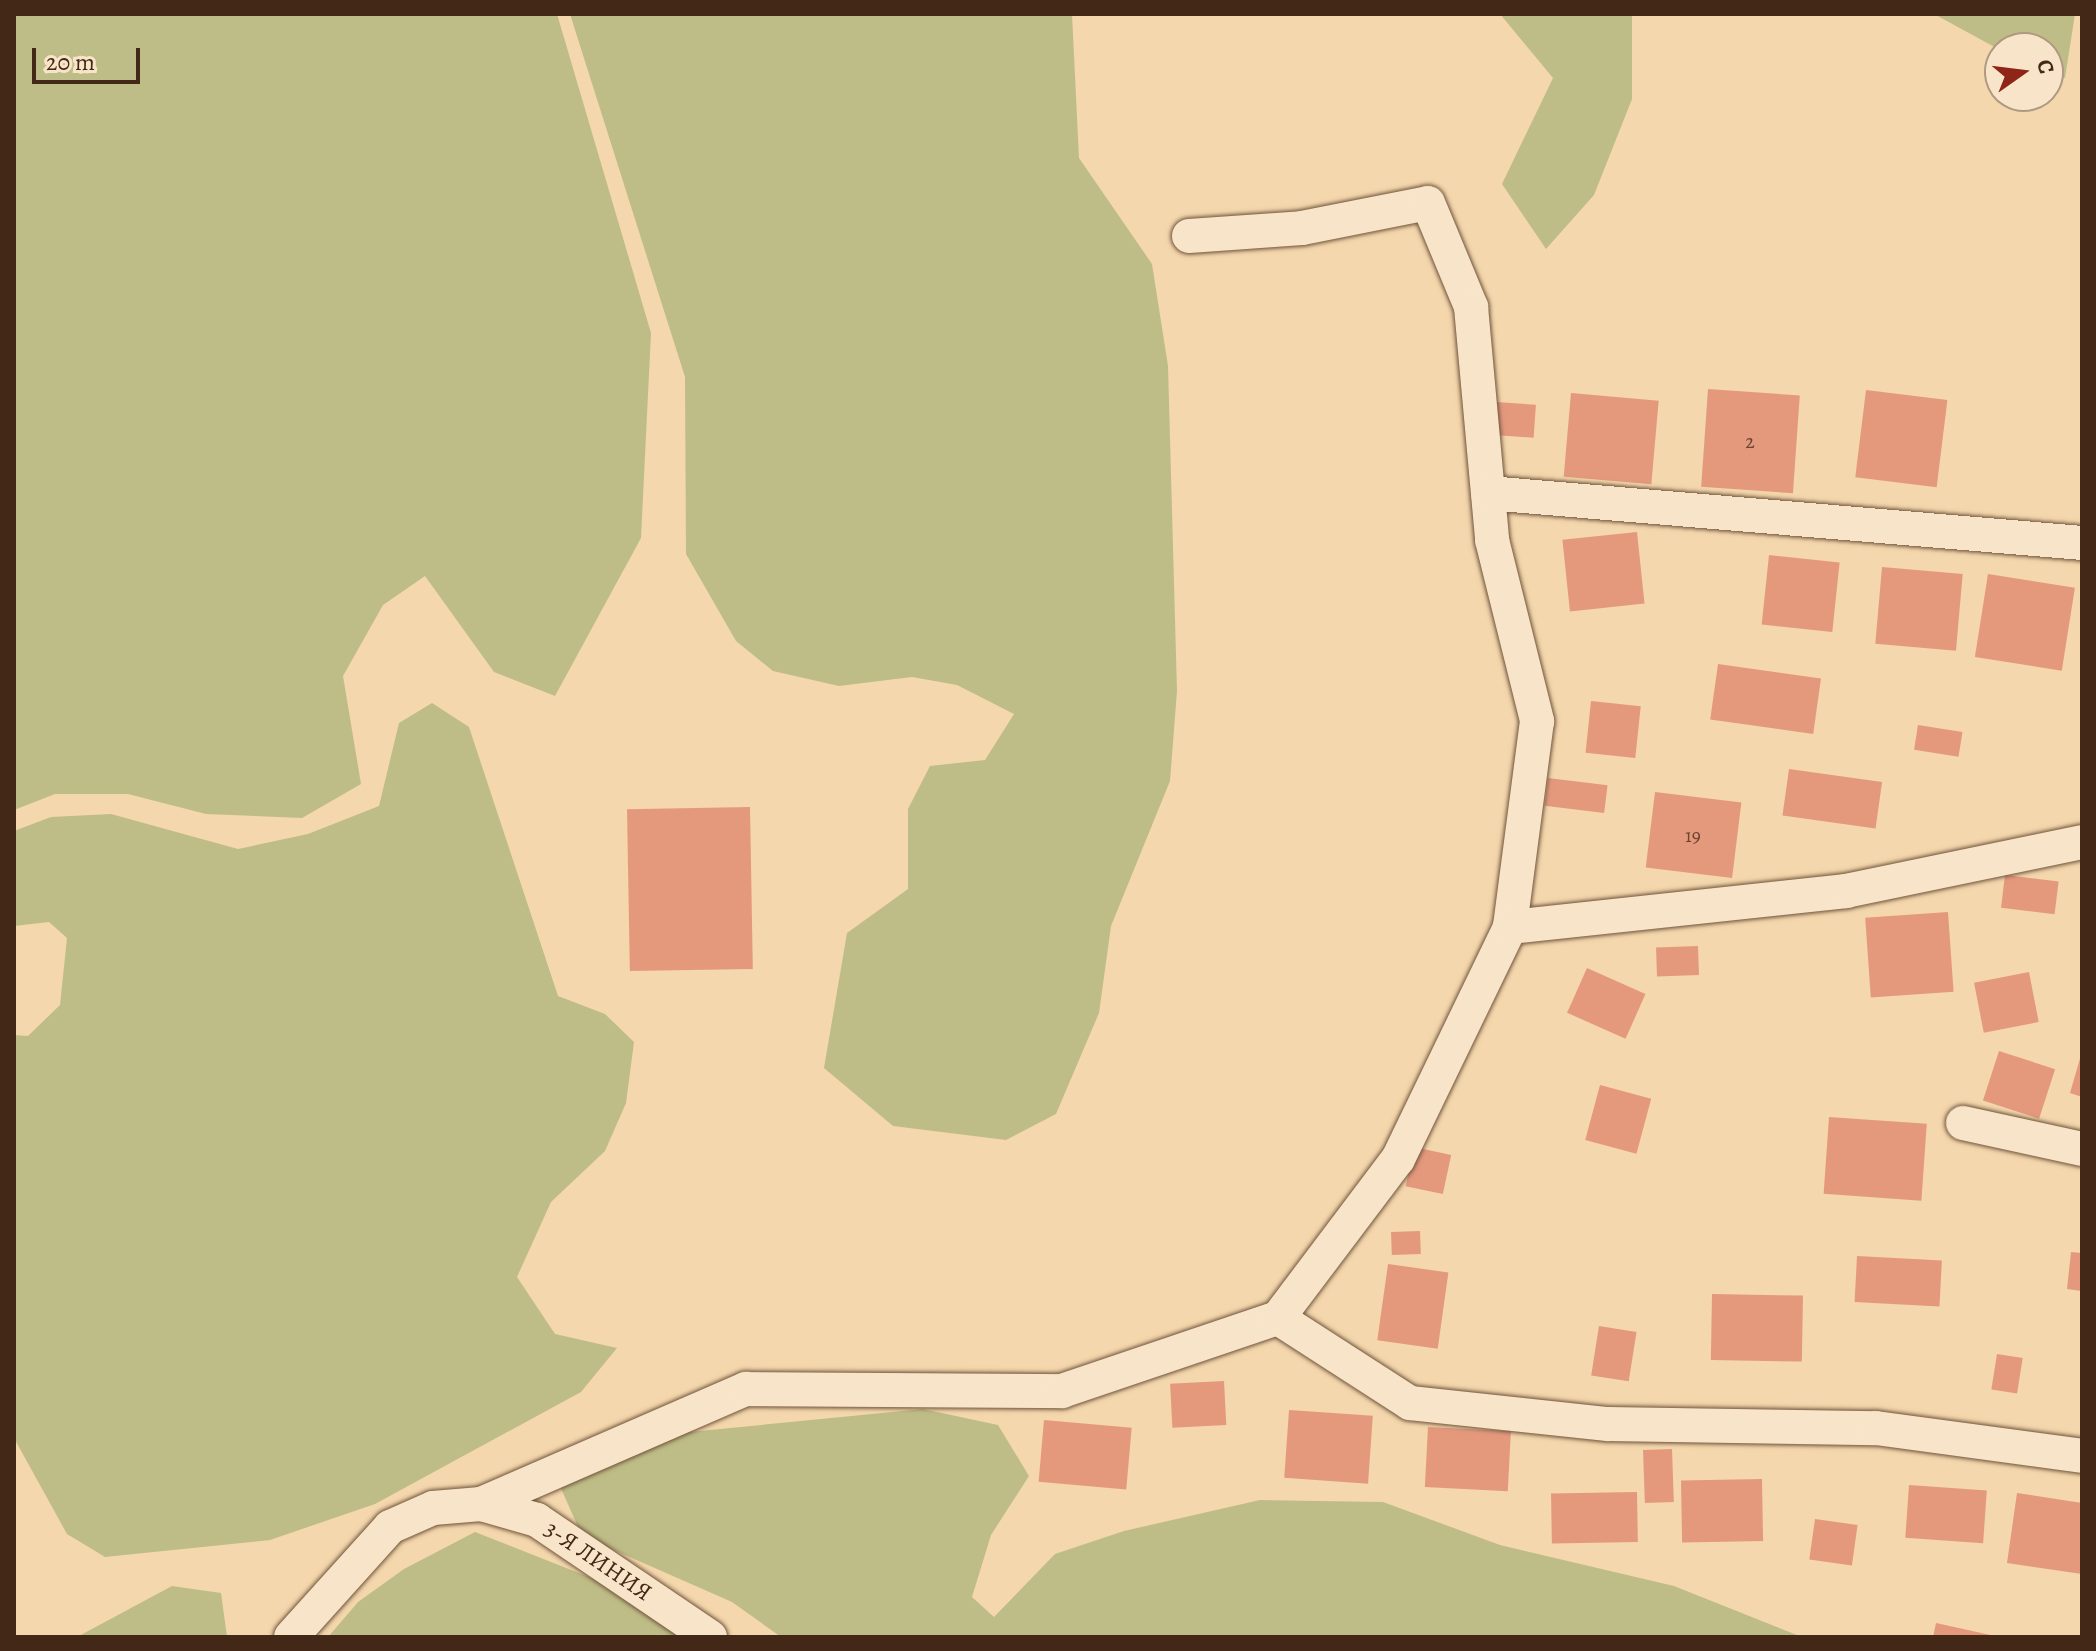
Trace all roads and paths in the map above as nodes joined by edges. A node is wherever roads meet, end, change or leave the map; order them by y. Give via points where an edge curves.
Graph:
1 (1189, 236) dead end
2 (1488, 493) junction
3 (2082, 543) edge
4 (2082, 842) edge
5 (1510, 927) junction
6 (1963, 1123) dead end
7 (2082, 1149) edge
8 (1278, 1318) junction
9 (2082, 1456) edge
10 (481, 1504) junction
11 (291, 1637) edge
12 (710, 1637) edge

1 - 2 street via 1302,228 1428,203 1471,307
2 - 3 street
2 - 5 street via 1492,540 1537,721
4 - 5 street via 1846,891
5 - 8 street via 1398,1159
6 - 7 street
8 - 9 street via 1410,1403 1608,1424 1876,1428
8 - 10 street via 1062,1391 746,1389
10 - 11 street, 3-Я ЛИНИЯ via 433,1508 390,1527
10 - 12 street, 3-Я ЛИНИЯ via 537,1520

